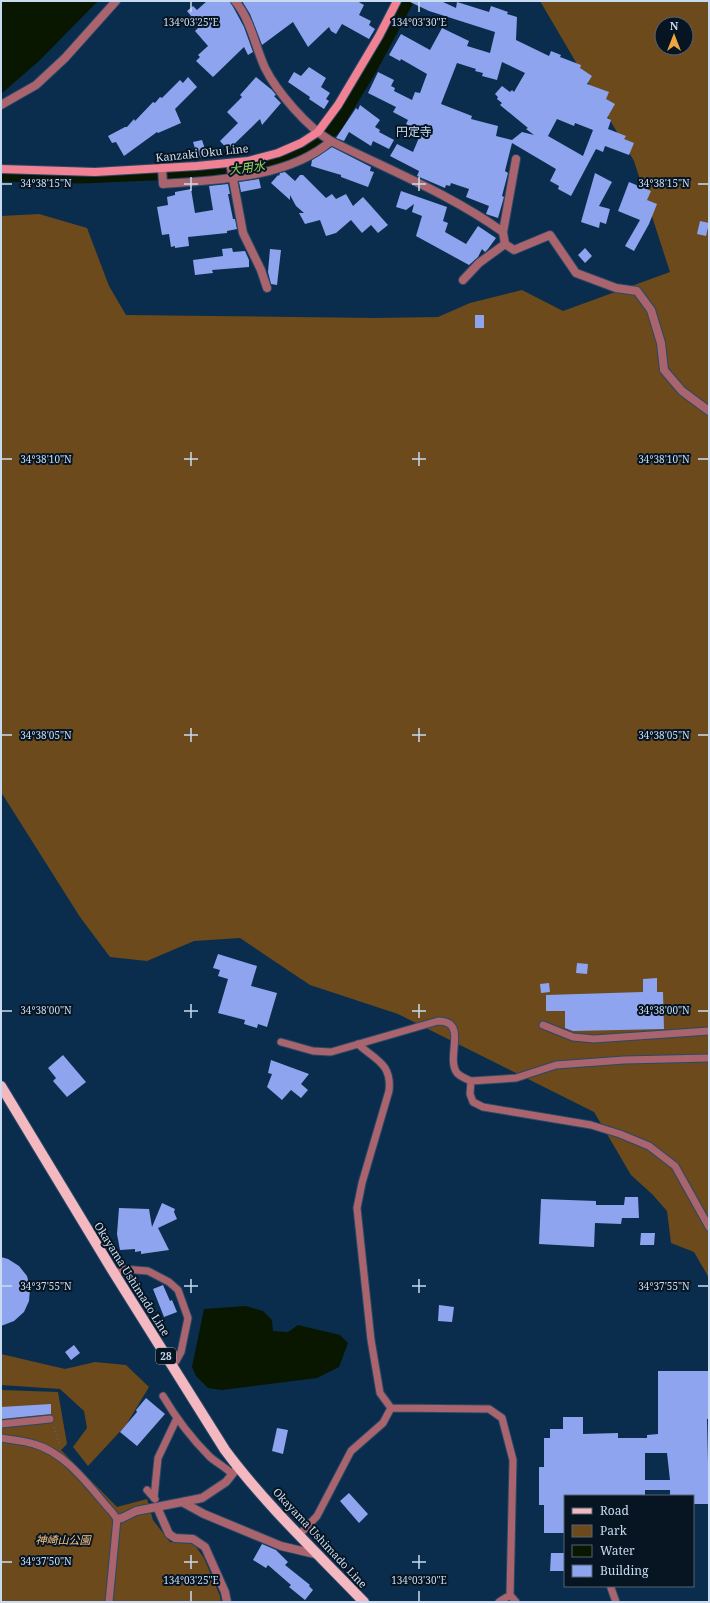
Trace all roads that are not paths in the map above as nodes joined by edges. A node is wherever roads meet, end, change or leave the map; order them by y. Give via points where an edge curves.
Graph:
1 (116, 1) edge
2 (235, 1) edge
3 (397, 1) edge
4 (1, 105) edge
5 (324, 136) junction
6 (516, 159) dead end
7 (1, 169) edge
8 (231, 171) junction
9 (162, 173) junction
10 (503, 232) junction
11 (505, 244) junction
12 (464, 280) dead end
13 (267, 288) dead end
14 (709, 411) edge
15 (543, 1025) dead end
16 (709, 1031) edge
17 (281, 1042) dead end
18 (358, 1044) junction
19 (709, 1058) edge
20 (471, 1081) junction
21 (1, 1086) edge
22 (709, 1227) edge
23 (114, 1272) junction
24 (172, 1365) junction
25 (163, 1396) dead end
26 (391, 1408) junction
27 (177, 1418) junction
28 (50, 1419) dead end
29 (1, 1424) edge
30 (1, 1438) edge
31 (235, 1470) junction
32 (147, 1490) dead end
33 (154, 1498) junction
34 (182, 1502) junction
35 (157, 1507) junction
36 (117, 1519) junction
37 (299, 1535) junction
38 (319, 1555) junction
39 (611, 1588) dead end
40 (510, 1595) junction
41 (109, 1602) edge
42 (227, 1602) edge
43 (364, 1602) edge
44 (500, 1602) edge
45 (516, 1602) edge
46 (616, 1602) edge

1 - 4 street via 65,58 36,85
2 - 5 street via 254,35 266,68 284,98
3 - 5 main road, Kanzaki Oku Line via 338,105
5 - 8 main road, Kanzaki Oku Line via 278,153 248,160
5 - 8 street via 318,152 293,164
5 - 10 street via 448,198
6 - 10 street
7 - 9 main road, Kanzaki Oku Line
8 - 9 main road, Kanzaki Oku Line
8 - 9 street via 163,184
8 - 13 street via 243,233
10 - 11 street
11 - 12 street via 479,263
11 - 14 street via 514,250 550,235 576,273 616,288 637,290 652,310 661,342 664,370 682,391
15 - 16 lane via 573,1037 594,1039
17 - 18 lane via 319,1052 331,1052
18 - 20 lane via 438,1021 446,1021 452,1025 455,1032 454,1060 457,1072
18 - 26 lane via 381,1061 390,1080 357,1208 380,1393
19 - 20 lane via 556,1065 516,1078
20 - 22 lane via 470,1094 473,1102 483,1107 591,1125 649,1146 675,1166
21 - 23 main road, Okayama Ushimado Line / 28
23 - 24 main road, Okayama Ushimado Line / 28
23 - 24 lane via 124,1269 148,1271 178,1290 188,1318 180,1352
24 - 31 main road, Okayama Ushimado Line / 28
25 - 27 lane
26 - 37 lane via 383,1423 352,1451 317,1516
26 - 40 lane via 489,1409 502,1418 513,1460
27 - 31 lane via 211,1458
27 - 33 lane via 158,1458
28 - 29 lane
30 - 36 lane via 36,1444 58,1456 72,1466
31 - 34 street via 226,1482 202,1498
31 - 37 main road, Okayama Ushimado Line / 28
32 - 33 lane
33 - 35 lane
34 - 35 street
34 - 38 street via 204,1514 281,1546
35 - 36 street via 136,1511
35 - 42 street via 169,1534 175,1538 193,1539 205,1547
36 - 41 lane
37 - 38 main road, Okayama Ushimado Line / 28
38 - 43 main road, Okayama Ushimado Line / 28
39 - 46 lane
40 - 44 lane
40 - 45 lane

